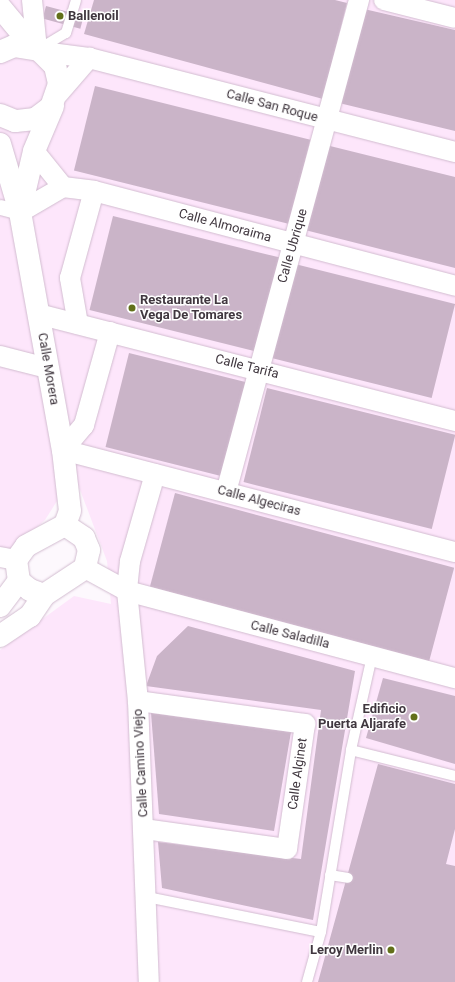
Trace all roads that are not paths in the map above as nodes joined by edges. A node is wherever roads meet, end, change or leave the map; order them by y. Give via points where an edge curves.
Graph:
1 (32, 0) edge
2 (76, 0) edge
3 (359, 0) edge
4 (384, 0) edge
5 (0, 7) edge
6 (455, 18) edge
7 (38, 50) junction
8 (0, 52) edge
9 (89, 58) junction
10 (57, 96) junction
11 (0, 115) edge
12 (328, 121) junction
13 (0, 144) edge
14 (34, 151) junction
15 (455, 152) edge
16 (63, 187) junction
17 (94, 191) junction
18 (10, 209) edge
19 (293, 244) junction
20 (455, 286) edge
21 (38, 314) junction
22 (78, 324) junction
23 (110, 332) junction
24 (0, 356) edge
25 (47, 368) junction
26 (259, 370) junction
27 (455, 421) edge
28 (63, 450) junction
29 (155, 474) junction
30 (226, 492) junction
31 (65, 525) junction
32 (455, 552) edge
33 (8, 558) edge
34 (85, 568) junction
35 (19, 581) junction
36 (126, 591) junction
37 (44, 595) junction
38 (0, 606) edge
39 (0, 636) edge
40 (372, 656) junction
41 (455, 678) edge
42 (138, 701) junction
43 (351, 750) junction
44 (455, 776) edge
45 (144, 829) junction
46 (330, 875) junction
47 (348, 878) dead end
48 (147, 898) junction
49 (321, 932) junction
50 (149, 982) edge
51 (307, 982) edge

1 - 7 street
2 - 7 lane via 66,33
3 - 12 street, Calle Ubrique
4 - 6 street
5 - 7 street
7 - 8 street via 14,46
7 - 9 street, Calle San Roque
7 - 10 street via 57,71
9 - 10 street
9 - 12 street, Calle San Roque
10 - 11 street via 35,119 14,122
10 - 14 street, Calle Morera
12 - 15 street, Calle San Roque
12 - 19 street, Calle Ubrique
13 - 18 street, Calle Morera
14 - 16 street
14 - 18 street, Calle Morera
16 - 17 street, Calle Almoraima
16 - 18 street
17 - 19 street, Calle Almoraima
17 - 22 street via 70,278
18 - 21 street, Calle Morera
19 - 20 street, Calle Almoraima
19 - 26 street, Calle Ubrique
21 - 22 street, Calle Tarifa
21 - 25 street, Calle Morera
22 - 23 street, Calle Tarifa
23 - 26 street, Calle Tarifa
23 - 28 street via 84,425
24 - 25 street
25 - 28 street, Calle Morera
26 - 27 street, Calle Tarifa
26 - 30 street, Calle Ubrique
28 - 29 street, Calle Algeciras
28 - 31 street, Calle Morera via 70,511
29 - 30 street, Calle Algeciras
29 - 36 street, Calle Camino Viejo via 130,561
30 - 32 street, Calle Algeciras
31 - 33 street
31 - 34 street via 84,538 89,550
33 - 35 street
34 - 36 street
34 - 37 street
35 - 37 street
35 - 38 street
36 - 40 street, Calle Saladilla
36 - 42 street, Calle Camino Viejo
37 - 39 street via 30,616
40 - 41 street, Calle Saladilla
40 - 43 lane
42 - 45 street, Calle Camino Viejo
42 - 45 street, Calle Alginet via 305,724 287,849
43 - 44 lane
43 - 46 lane
45 - 48 street, Calle Camino Viejo
46 - 47 lane
46 - 49 lane
48 - 49 lane
48 - 50 street, Calle Camino Viejo
49 - 51 lane

